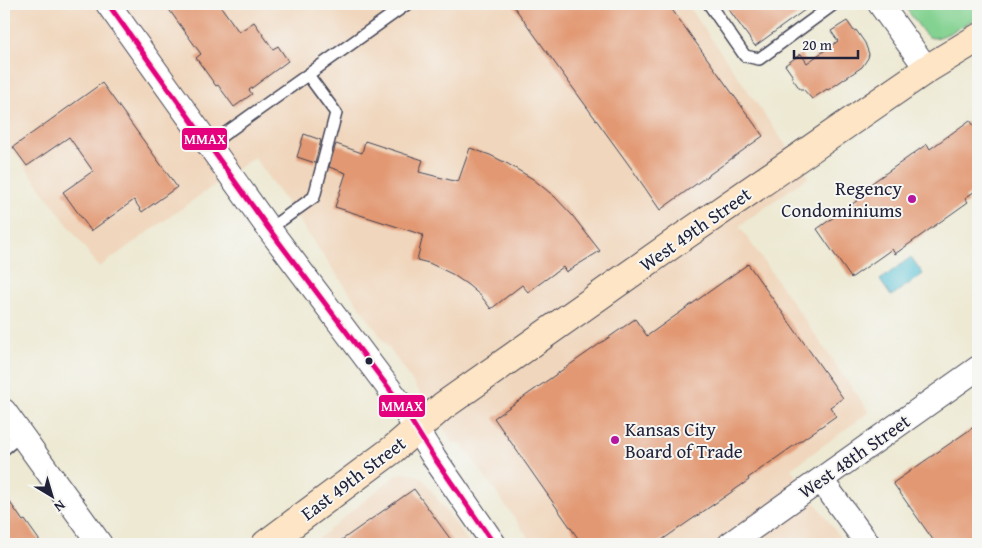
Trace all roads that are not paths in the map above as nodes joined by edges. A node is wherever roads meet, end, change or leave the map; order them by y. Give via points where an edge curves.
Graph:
1 (108, 4) edge
2 (407, 4) edge
3 (709, 4) edge
4 (834, 4) edge
5 (880, 4) edge
6 (978, 38) edge
7 (926, 69) junction
8 (308, 75) junction
9 (209, 146) junction
10 (269, 229) junction
11 (978, 368) edge
12 (4, 410) edge
13 (416, 429) junction
14 (13, 442) edge
15 (821, 480) junction
16 (100, 544) edge
17 (266, 544) edge
18 (494, 544) edge
19 (730, 544) edge
20 (868, 544) edge

1 - 9 street
2 - 8 lane
3 - 4 lane via 745,56 760,59
5 - 7 street
6 - 7 street, West 49th Street
7 - 13 street, West 49th Street via 443,406
8 - 9 lane
8 - 10 lane via 336,113 314,196
9 - 10 street
10 - 13 street via 400,403
11 - 15 street, West 48th Street
12 - 14 street
13 - 17 street, East 49th Street
13 - 18 street
14 - 16 street
15 - 19 street, West 48th Street
15 - 20 street

